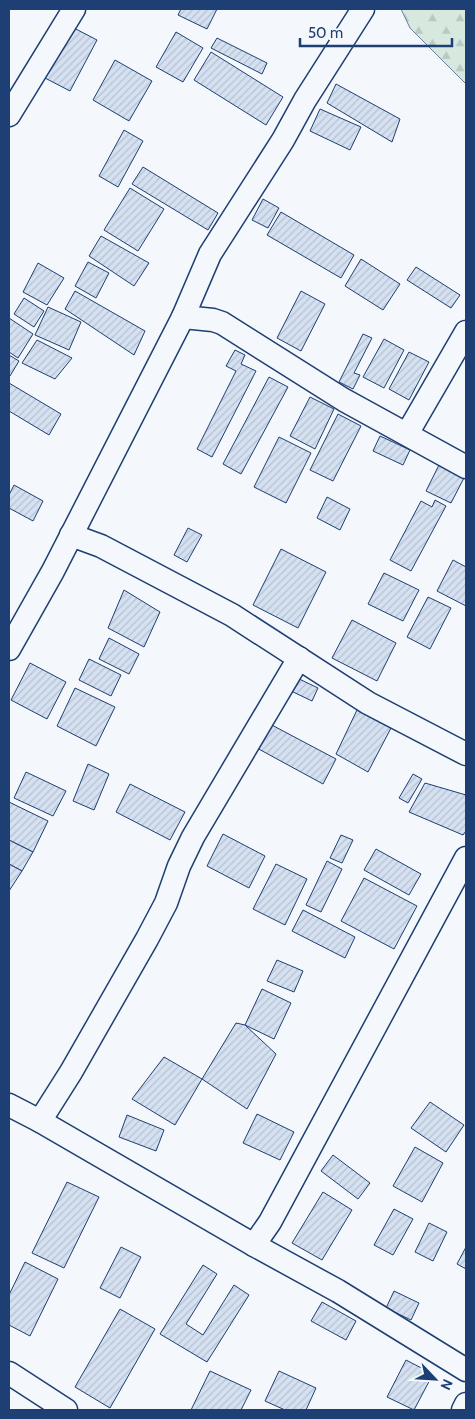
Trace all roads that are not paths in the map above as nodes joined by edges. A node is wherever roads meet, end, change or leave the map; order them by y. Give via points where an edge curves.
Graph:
1 (74, 9) edge
2 (363, 9) edge
3 (9, 115) edge
4 (183, 317) junction
5 (466, 332) edge
6 (407, 434) junction
7 (466, 467) edge
8 (71, 535) junction
9 (9, 649) edge
10 (299, 658) junction
11 (466, 754) edge
12 (466, 858) edge
13 (9, 1105) edge
14 (40, 1121) junction
15 (254, 1245) junction
16 (466, 1370) edge
17 (9, 1373) edge
18 (466, 1404) edge
19 (66, 1410) edge
20 (463, 1410) edge

1 - 3 street
2 - 4 street via 210,254
4 - 6 street via 222,323 344,400
4 - 8 street
5 - 6 street
6 - 7 street
8 - 9 street
8 - 10 street via 101,546 232,615
10 - 11 street via 368,703
10 - 14 street via 193,837 166,903 147,939
12 - 15 street
13 - 14 street
14 - 15 street
15 - 16 street via 338,1291
17 - 19 street
18 - 20 street

